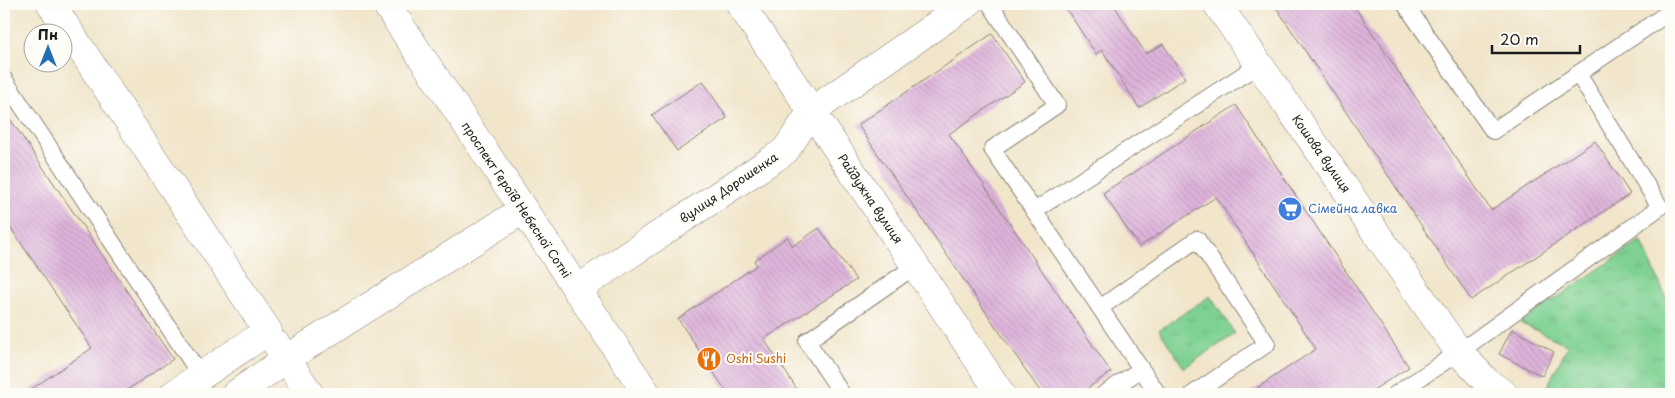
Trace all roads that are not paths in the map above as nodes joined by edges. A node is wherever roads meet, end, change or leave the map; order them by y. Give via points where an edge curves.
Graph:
1 (51, 4) edge
2 (386, 4) edge
3 (740, 4) edge
4 (968, 4) edge
5 (990, 4) edge
6 (1217, 4) edge
7 (1405, 4) edge
8 (1671, 11) edge
9 (1258, 64) junction
10 (1578, 74) junction
11 (4, 79) edge
12 (812, 111) junction
13 (523, 210) junction
14 (1034, 211) junction
15 (915, 266) junction
16 (576, 290) junction
17 (1100, 308) junction
18 (268, 331) junction
19 (1459, 352) junction
20 (286, 359) junction
21 (1140, 370) junction
22 (201, 376) junction
23 (1491, 390) edge
24 (174, 394) edge
25 (236, 394) edge
26 (310, 394) edge
27 (647, 394) edge
28 (842, 394) edge
29 (1001, 394) edge
30 (1104, 394) edge
31 (1158, 394) edge
32 (1193, 394) edge
33 (1396, 394) edge

1 - 18 street
2 - 13 street, проспект Героїв Небесної Сотні
3 - 12 street, Райдужна вулиця
4 - 12 street, вулиця Дорошенка
5 - 14 lane via 1057,105 992,149
6 - 9 street, Кошова вулиця
7 - 10 lane via 1493,131
8 - 10 lane
9 - 14 lane
9 - 19 street, Кошова вулиця
10 - 19 lane via 1660,207
11 - 22 lane
12 - 15 street, Райдужна вулиця
12 - 16 street, вулиця Дорошенка via 786,150
13 - 16 street, проспект Героїв Небесної Сотні
13 - 20 street
14 - 17 lane
15 - 28 lane via 807,341
15 - 29 street, Райдужна вулиця
16 - 27 street, проспект Героїв Небесної Сотні
17 - 21 lane
17 - 32 lane via 1197,239 1267,344
18 - 20 street
18 - 22 street
19 - 23 street, Кошова вулиця
19 - 33 lane
20 - 25 street
20 - 26 street
21 - 30 lane
21 - 31 lane
22 - 24 street

